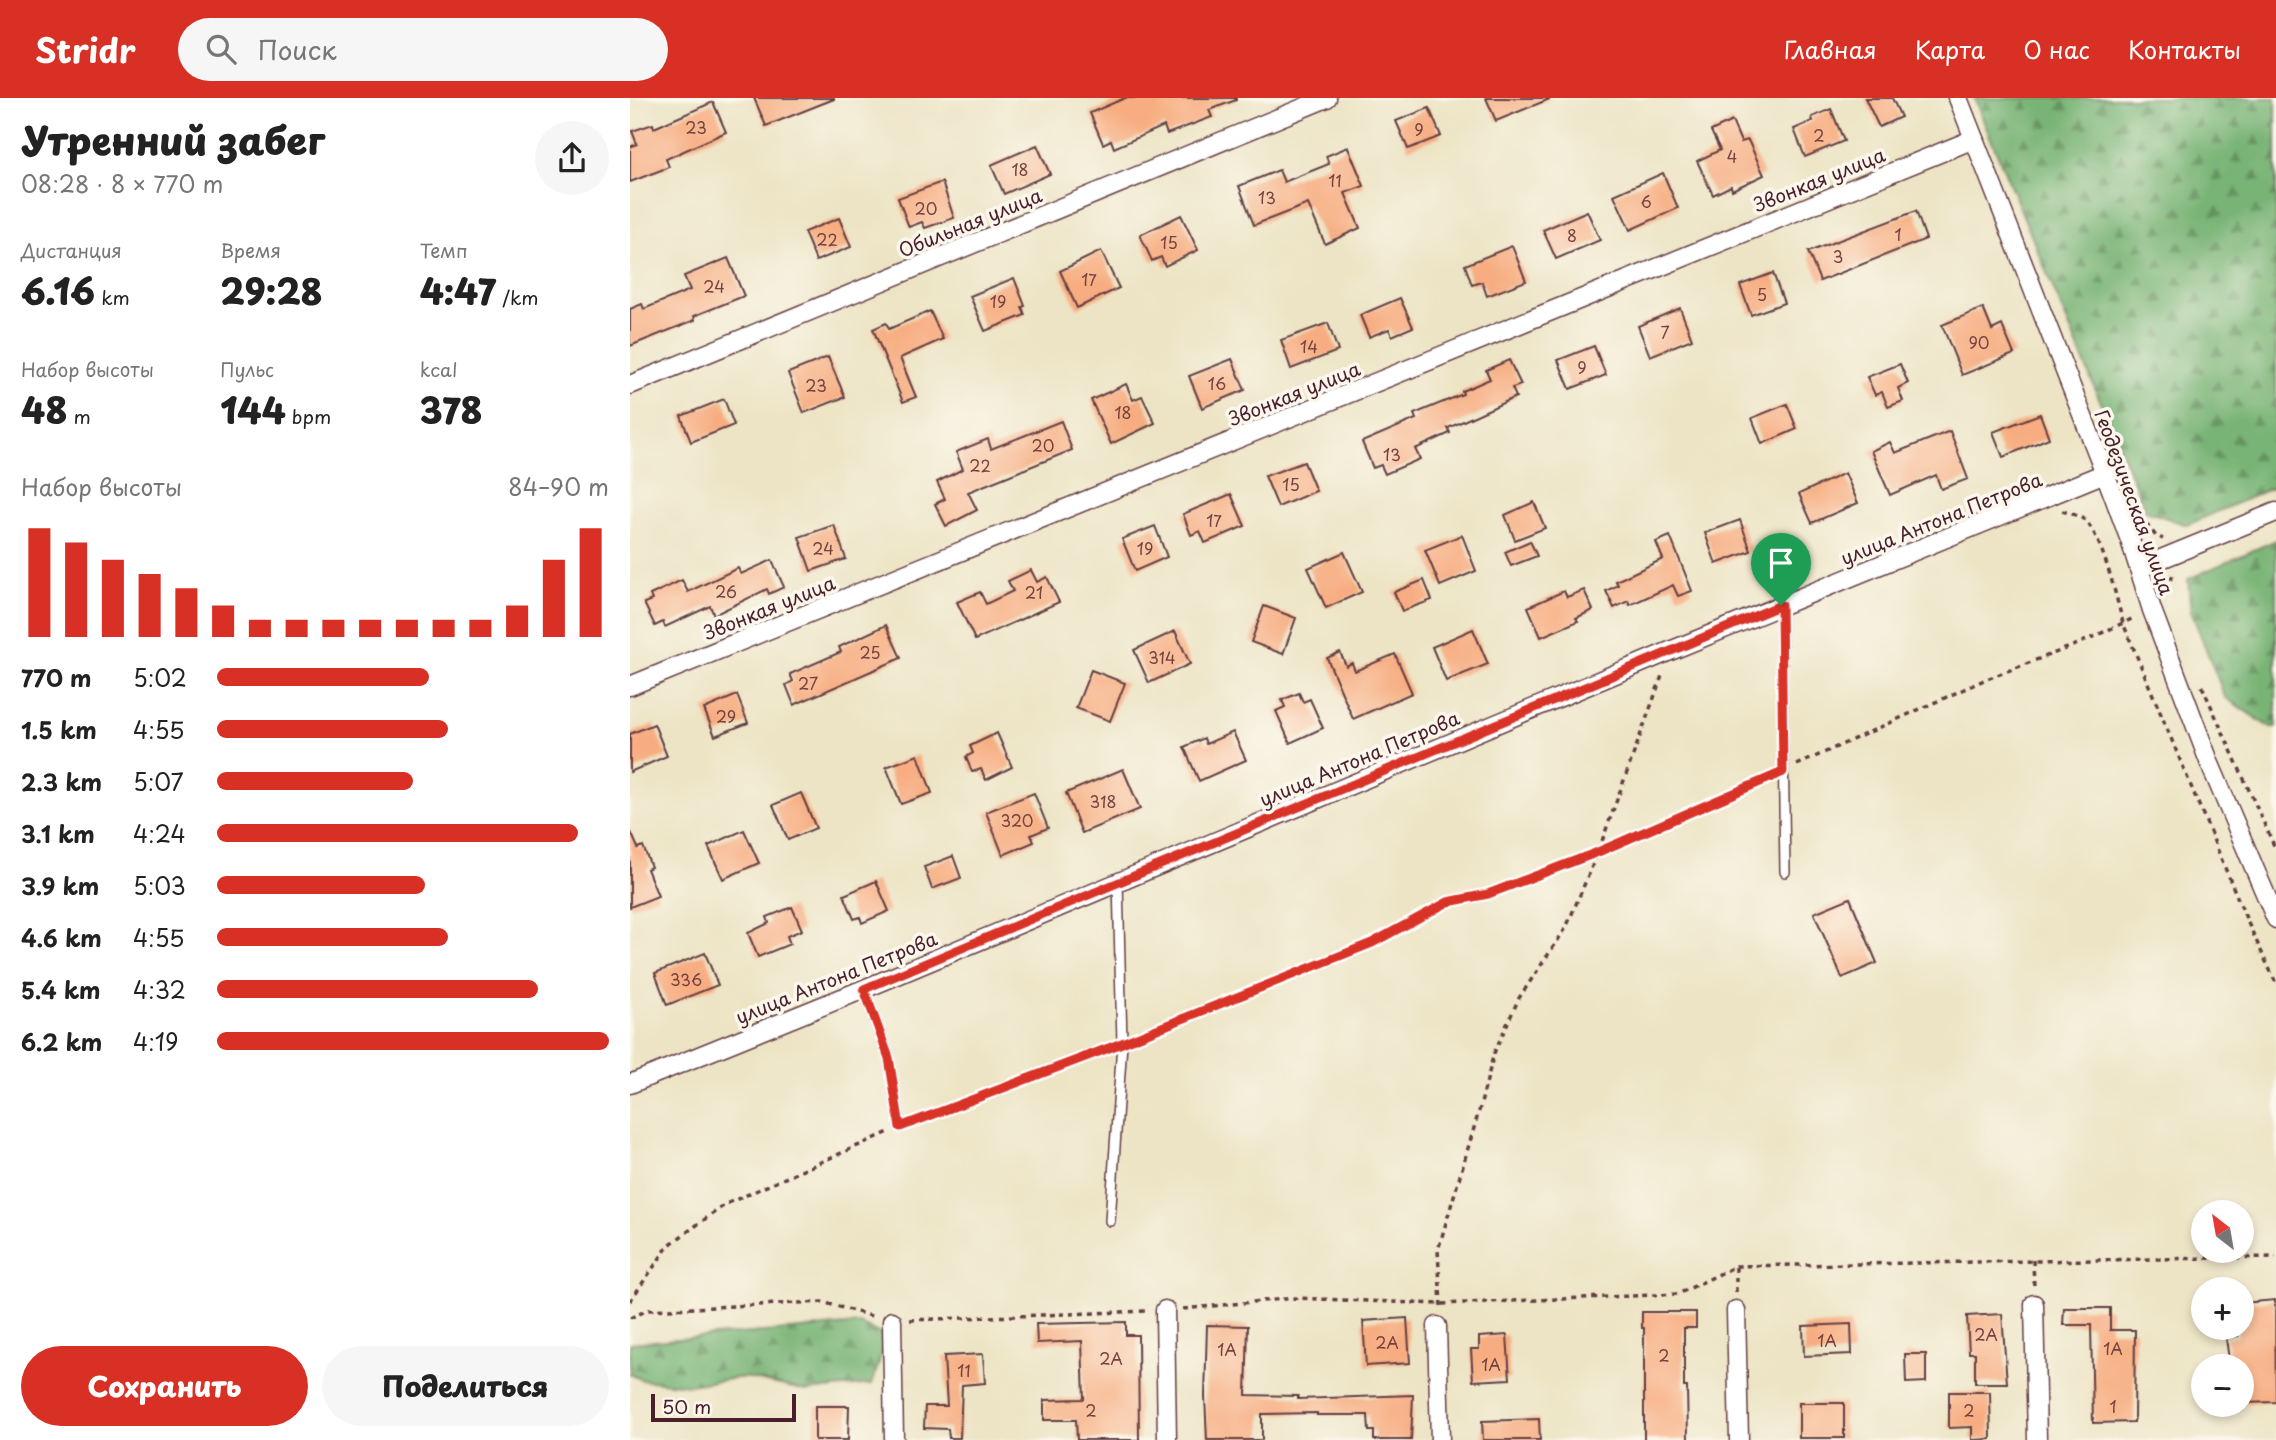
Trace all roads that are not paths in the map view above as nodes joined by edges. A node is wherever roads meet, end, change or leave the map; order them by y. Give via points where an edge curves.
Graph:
1 (1327, 98) edge
2 (1958, 98) edge
3 (1974, 139) junction
4 (630, 385) edge
5 (2105, 473) junction
6 (2276, 512) edge
7 (2139, 568) junction
8 (1781, 605) junction
9 (630, 686) edge
10 (1785, 872) dead end
11 (1118, 881) junction
12 (2276, 919) edge
13 (864, 989) junction
14 (630, 1084) edge
15 (900, 1127) road end
16 (1110, 1221) dead end
17 (2034, 1304) road end
18 (1165, 1310) road end
19 (1736, 1310) road end
20 (892, 1321) road end
21 (1437, 1326) dead end
22 (894, 1440) edge
23 (1167, 1440) edge
24 (1440, 1440) edge
25 (1739, 1440) edge
26 (2037, 1440) edge

1 - 4 street, Обильная улица
2 - 3 street, Геодезическая улица
3 - 5 street, Геодезическая улица
3 - 9 street, Звонкая улица
5 - 7 street, Геодезическая улица
5 - 8 street, улица Антона Петрова
6 - 7 street
7 - 12 street, Геодезическая улица via 2210,764
8 - 10 lane
8 - 11 street, улица Антона Петрова
11 - 13 street, улица Антона Петрова
11 - 16 lane via 1122,1043
13 - 14 street, улица Антона Петрова
13 - 15 lane via 889,1058
17 - 26 street
18 - 23 street
19 - 25 street
20 - 22 street
21 - 24 street

